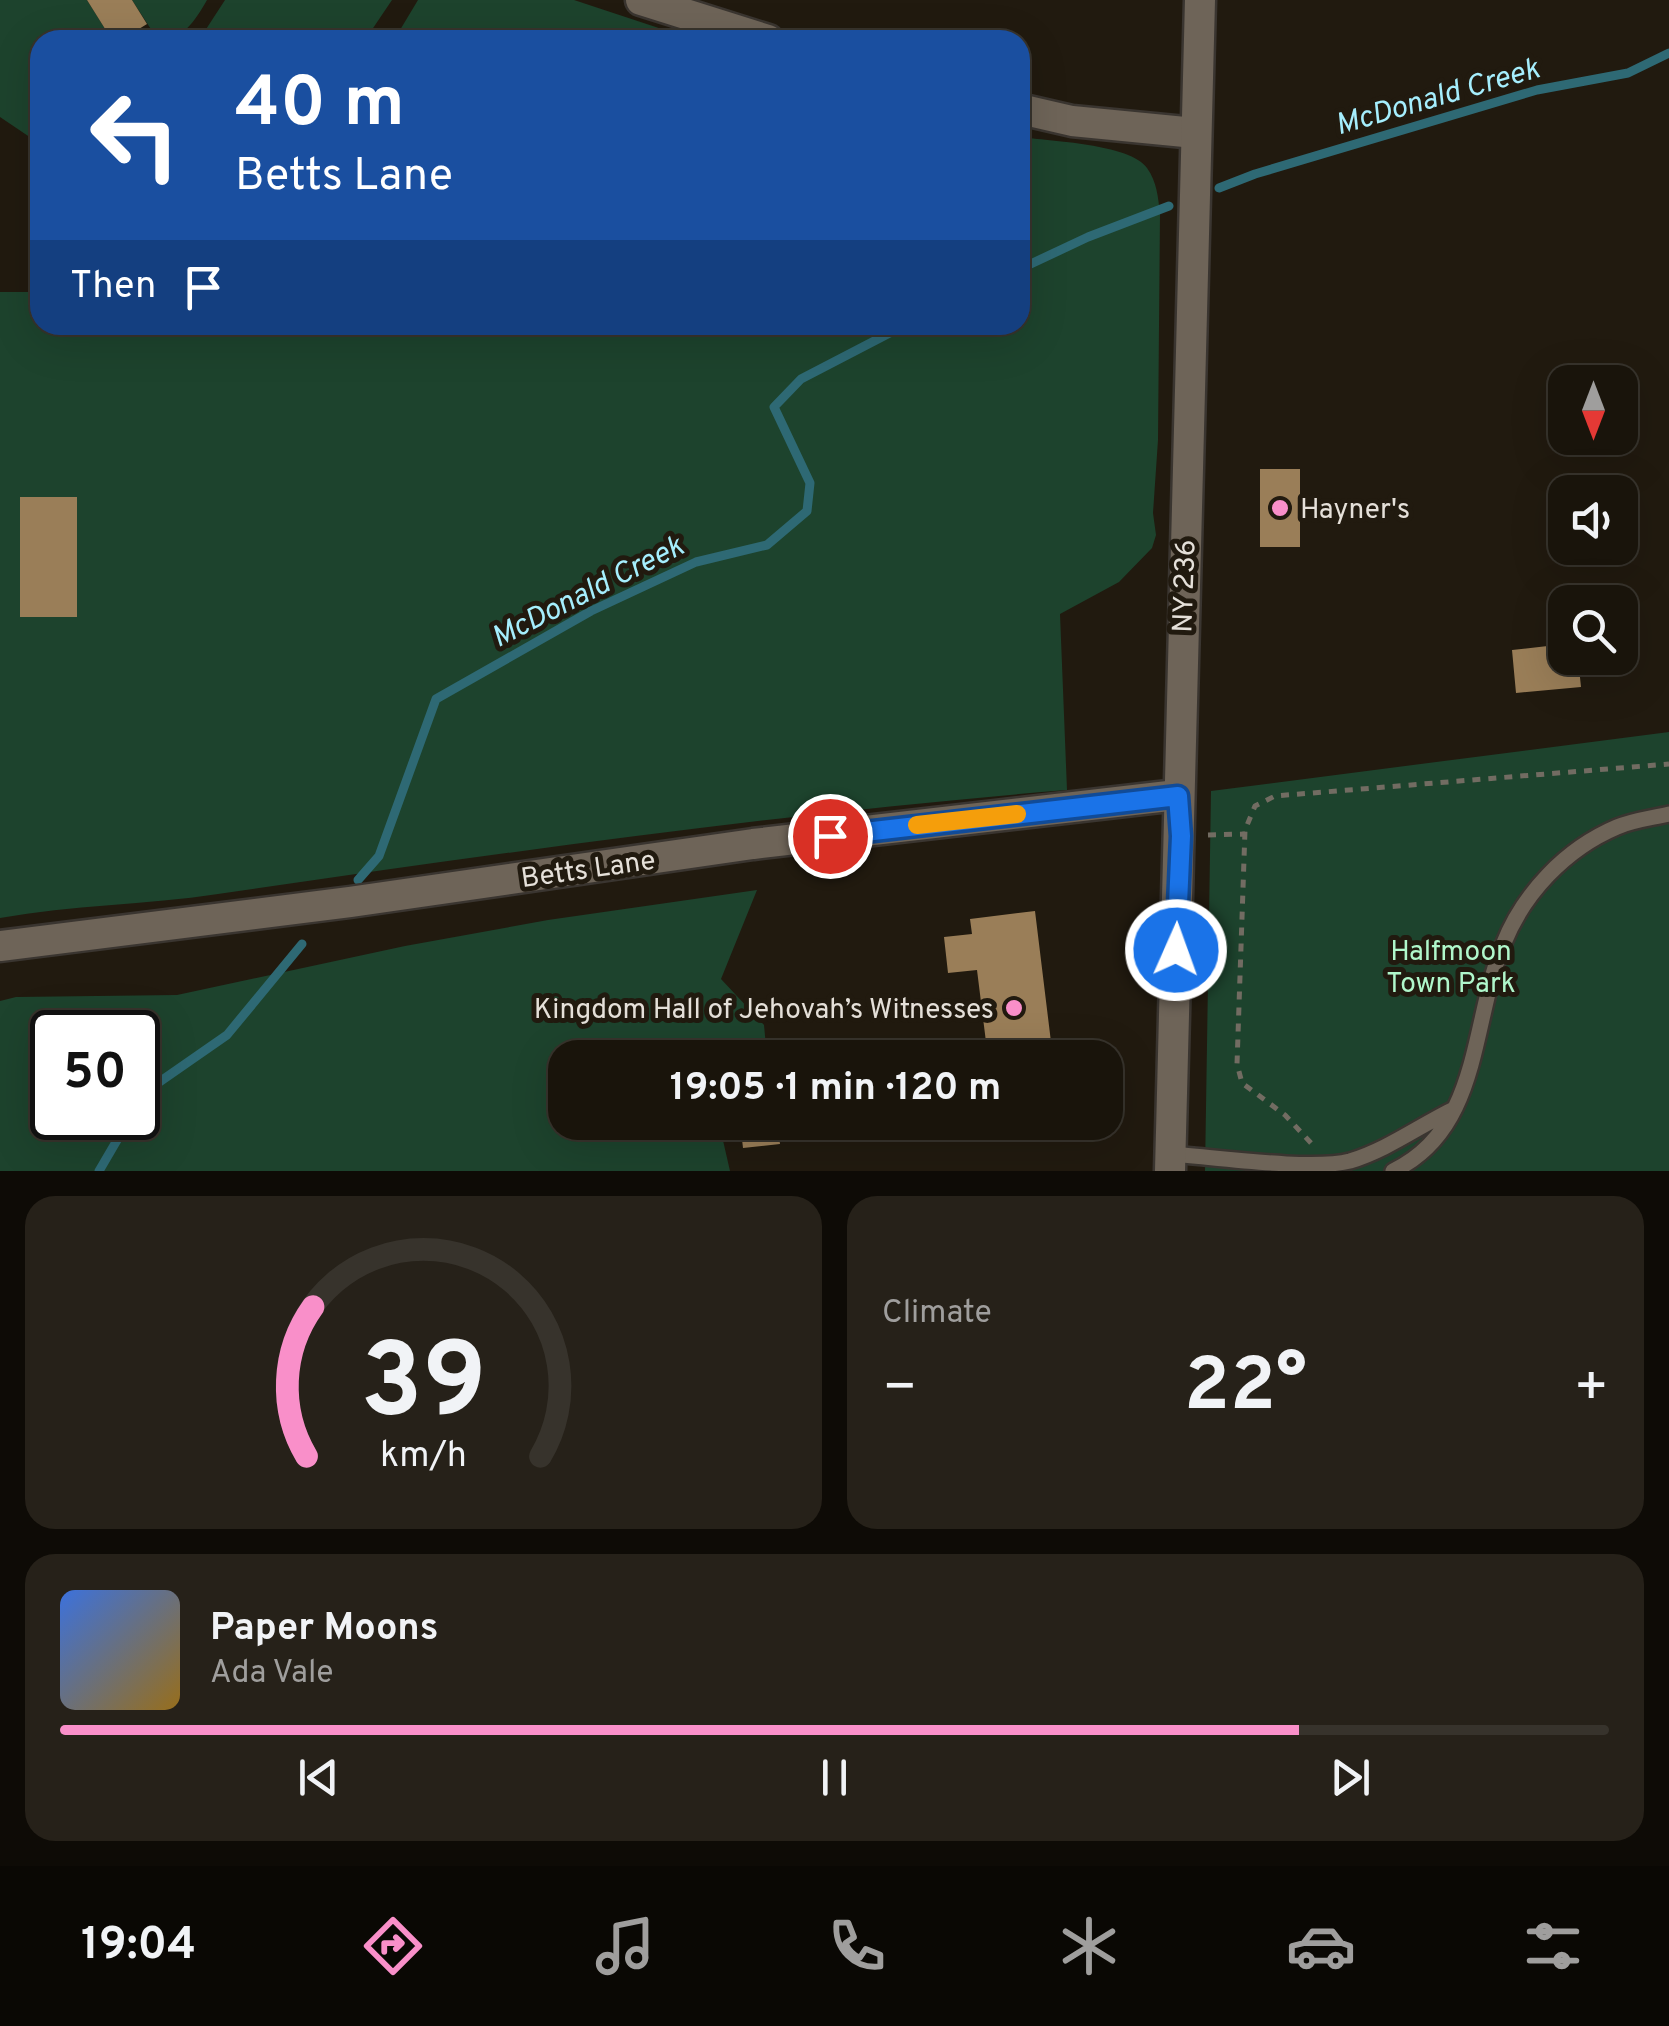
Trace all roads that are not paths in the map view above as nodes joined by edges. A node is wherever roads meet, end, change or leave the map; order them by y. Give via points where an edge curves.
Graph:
1 (641, 0) edge
2 (1200, 0) edge
3 (736, 30) edge
4 (1030, 112) edge
5 (1196, 133) junction
6 (1178, 796) junction
7 (1669, 814) edge
8 (0, 946) edge
9 (1454, 1109) junction
10 (1170, 1162) edge
11 (1393, 1171) edge

1 - 3 street
2 - 5 street, NY 236 / NY 236
4 - 5 street
5 - 6 street, NY 236 / NY 236
6 - 8 street, Betts Lane via 753,844
6 - 10 street, NY 236 / NY 236
7 - 9 lane via 1618,827 1576,851 1519,911
9 - 10 lane via 1346,1163
9 - 11 lane via 1428,1146

